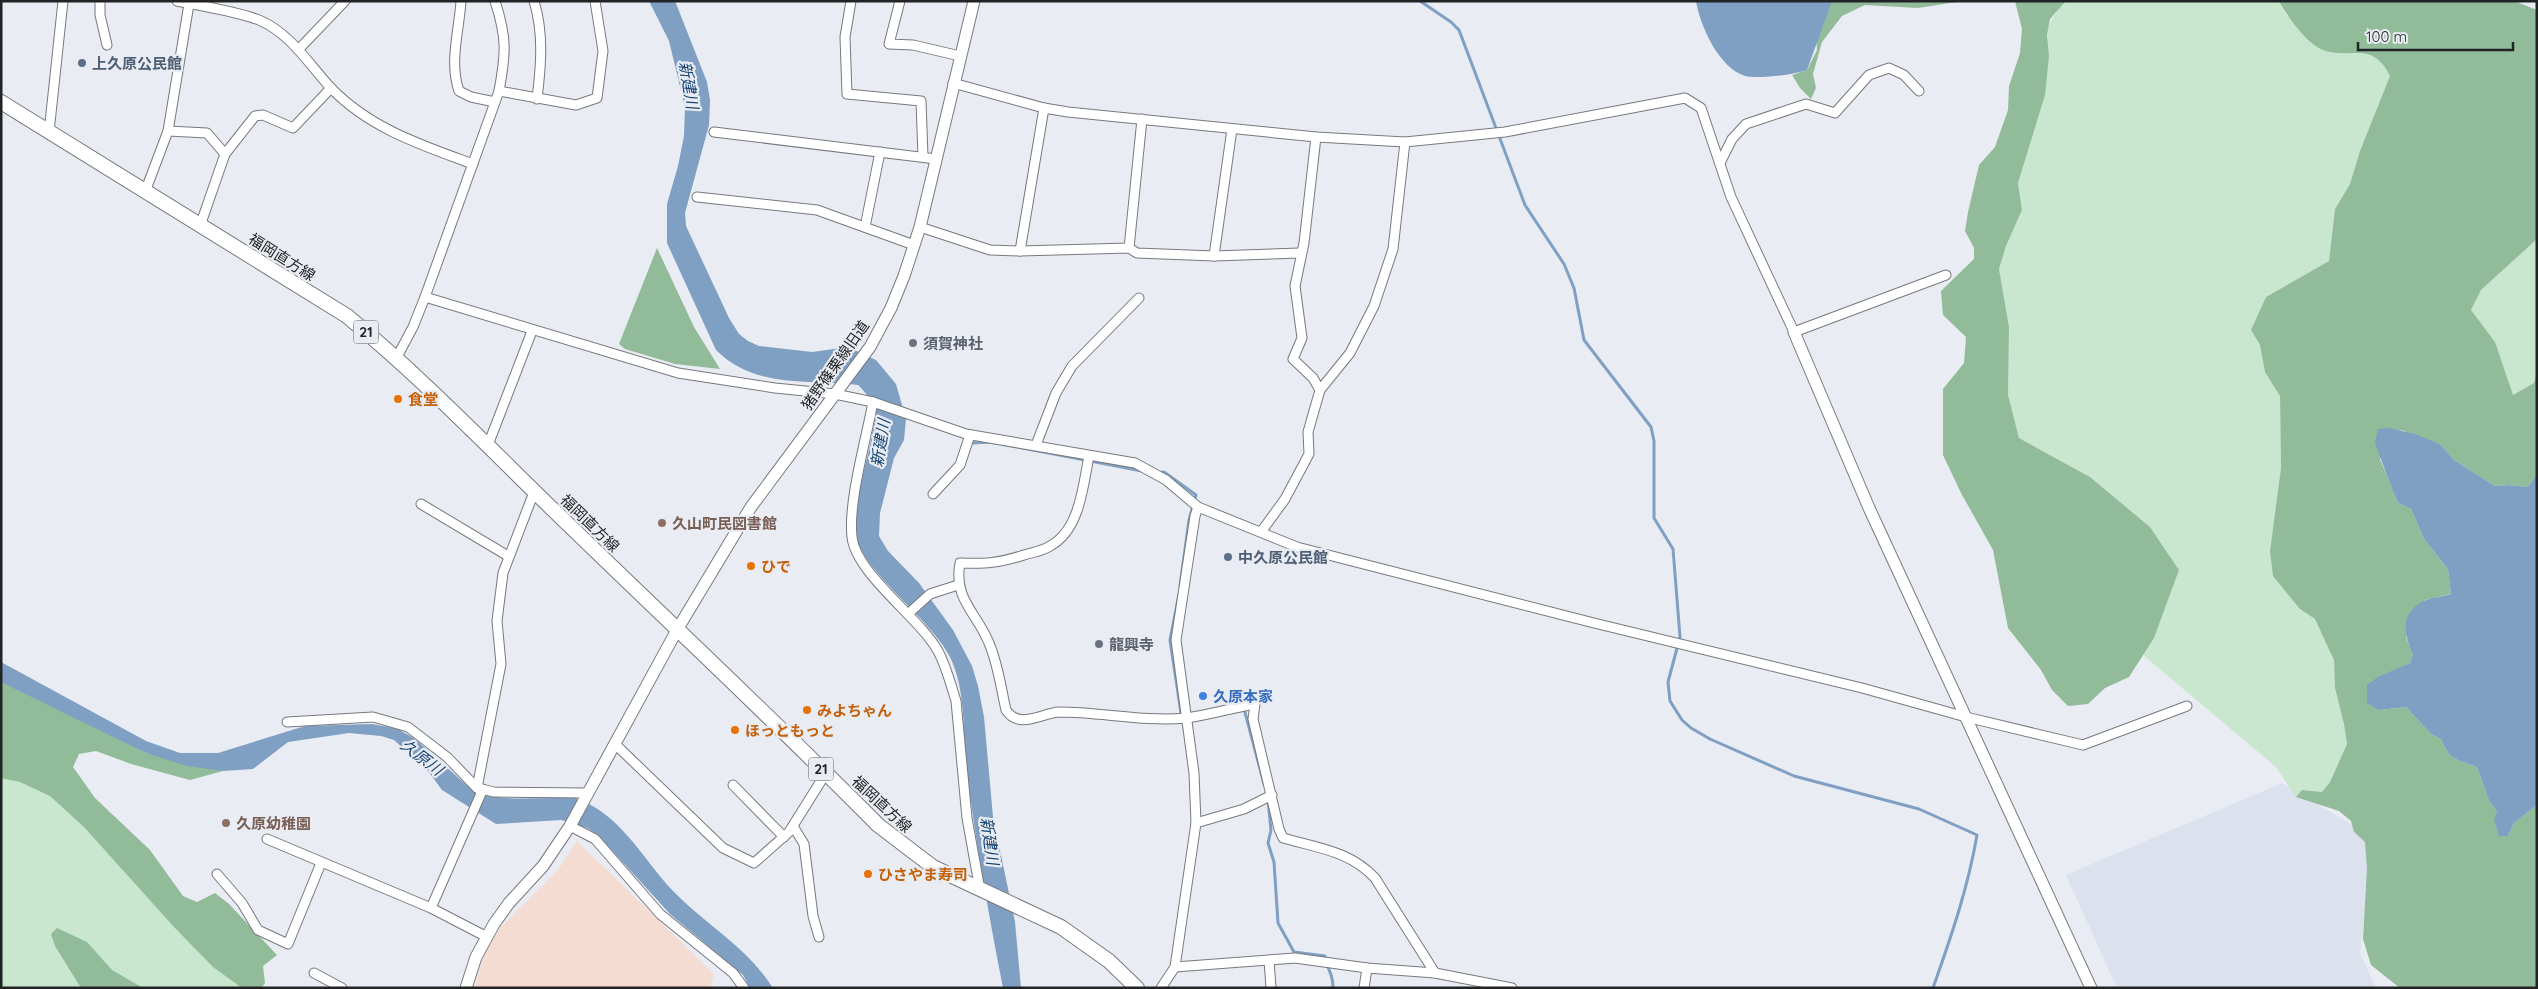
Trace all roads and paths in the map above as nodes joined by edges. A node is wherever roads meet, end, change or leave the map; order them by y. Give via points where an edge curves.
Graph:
1 (63, 1) edge
2 (100, 1) edge
3 (177, 1) edge
4 (345, 1) edge
5 (462, 1) edge
6 (495, 1) edge
7 (534, 1) edge
8 (596, 1) edge
9 (851, 1) edge
10 (900, 1) edge
11 (974, 1) edge
12 (189, 4) junction
13 (107, 45) dead end
14 (299, 49) junction
15 (960, 56) junction
16 (953, 83) junction
17 (331, 88) junction
18 (499, 91) junction
19 (1920, 91) dead end
20 (537, 100) junction
21 (1, 102) edge
22 (495, 102) junction
23 (1044, 108) junction
24 (1142, 119) junction
25 (1232, 129) junction
26 (168, 131) junction
27 (49, 132) junction
28 (714, 132) dead end
29 (1316, 137) junction
30 (1405, 142) junction
31 (880, 152) junction
32 (225, 154) junction
33 (923, 157) junction
34 (936, 159) junction
35 (1720, 163) junction
36 (473, 164) junction
37 (145, 192) junction
38 (697, 197) dead end
39 (200, 226) junction
40 (865, 227) junction
41 (920, 227) junction
42 (914, 245) junction
43 (1129, 248) junction
44 (1020, 251) junction
45 (1300, 253) junction
46 (1214, 256) junction
47 (1946, 275) dead end
48 (425, 297) junction
49 (1140, 298) dead end
50 (532, 331) junction
51 (1794, 332) junction
52 (397, 357) junction
53 (1320, 390) junction
54 (835, 394) junction
55 (873, 402) junction
56 (970, 435) junction
57 (488, 444) junction
58 (1036, 446) junction
59 (1089, 456) junction
60 (534, 492) junction
61 (933, 494) dead end
62 (421, 504) dead end
63 (1198, 507) junction
64 (1261, 532) junction
65 (508, 556) junction
66 (958, 585) junction
67 (909, 613) junction
68 (677, 630) junction
69 (2187, 706) dead end
70 (1966, 717) junction
71 (1186, 718) junction
72 (287, 722) dead end
73 (614, 744) junction
74 (826, 773) junction
75 (733, 786) dead end
76 (480, 789) junction
77 (586, 796) junction
78 (1272, 796) junction
79 (1196, 823) junction
80 (570, 825) junction
81 (793, 826) junction
82 (784, 837) junction
83 (267, 839) dead end
84 (321, 863) junction
85 (216, 874) dead end
86 (980, 890) junction
87 (430, 908) junction
88 (487, 937) junction
89 (819, 937) dead end
90 (1269, 960) junction
91 (1175, 967) junction
92 (1367, 968) junction
93 (314, 973) dead end
94 (1435, 973) junction
95 (342, 988) edge
96 (466, 988) edge
97 (744, 988) edge
98 (1137, 988) edge
99 (1161, 988) edge
100 (1270, 988) edge
101 (1364, 988) edge
102 (1512, 988) edge
103 (2091, 988) edge

1 - 27 street
2 - 13 street
3 - 12 street
4 - 14 street
5 - 22 street via 454,77 459,91 471,98
6 - 18 street via 504,31 505,62
7 - 20 street via 542,55
8 - 20 street via 603,51 597,98 576,104
9 - 33 street via 845,37 847,94 920,101
10 - 15 street via 889,44
11 - 15 street, 猪野篠栗線旧道
12 - 14 street via 259,20
12 - 26 street
14 - 17 street
15 - 16 street, 猪野篠栗線旧道
16 - 23 street
16 - 34 street, 猪野篠栗線旧道
17 - 32 street via 293,128 264,115 255,116
17 - 36 street via 377,125 417,144
18 - 20 street
18 - 22 street
19 - 35 street via 1904,75 1889,68 1869,75 1835,113 1806,104 1746,124 1732,139
21 - 27 main road, 福岡直方線 / 21
22 - 36 street
23 - 24 street
23 - 44 street
24 - 25 street
24 - 43 street
25 - 29 street
25 - 46 street
26 - 32 street via 206,133
26 - 37 street
27 - 37 main road, 福岡直方線 / 21
28 - 31 street
29 - 30 street
29 - 45 street via 1304,243
30 - 35 street via 1505,132 1685,98 1701,108
30 - 53 street via 1393,248 1374,306 1350,352
31 - 33 street
31 - 40 street
32 - 39 street
33 - 34 street
34 - 41 street, 猪野篠栗線旧道
35 - 51 street via 1731,197
36 - 48 street
37 - 39 main road, 福岡直方線 / 21
38 - 40 street via 817,210
39 - 52 main road, 福岡直方線 / 21 via 346,316
40 - 42 street
41 - 42 street, 猪野篠栗線旧道
41 - 44 street via 990,250
42 - 54 street, 猪野篠栗線旧道 via 891,308 870,346
43 - 44 street
43 - 46 street via 1138,253
45 - 46 street
45 - 53 street via 1295,286 1302,338 1293,359 1313,378
47 - 51 street
48 - 50 street
48 - 52 street
49 - 58 street via 1072,366 1056,394
50 - 54 street via 678,373
50 - 57 street
51 - 70 street via 1868,508
52 - 57 main road, 福岡直方線 / 21
53 - 64 street via 1308,432 1309,454 1285,499
54 - 55 street
54 - 68 street, 猪野篠栗線旧道 via 751,507
55 - 56 street
55 - 67 street via 853,506 852,538 863,562
56 - 58 street
56 - 61 street via 960,465
57 - 60 main road, 福岡直方線 / 21
58 - 59 street
59 - 63 street via 1139,464 1166,480
59 - 66 street via 1079,505 1062,537 1049,547 992,564 960,563
60 - 65 street
60 - 68 main road, 福岡直方線 / 21
62 - 65 street
63 - 64 street
63 - 71 street via 1176,640
64 - 70 street via 1327,556 1862,688
65 - 76 street via 502,573 497,621 501,664
66 - 67 street via 930,594
66 - 71 street via 971,615 990,644 1010,716 1029,719 1057,712
67 - 86 street via 938,652 956,702 967,818
68 - 73 street, 猪野篠栗線旧道
68 - 74 main road, 福岡直方線 / 21
69 - 70 street via 2083,745
70 - 103 street
71 - 78 street via 1255,704 1252,719
71 - 79 street via 1194,773
72 - 76 street via 373,717 408,727 447,757
73 - 77 street, 猪野篠栗線旧道
73 - 82 street via 723,848 754,863
74 - 81 street
74 - 86 main road, 福岡直方線 / 21 via 906,848 933,867
75 - 82 street
76 - 77 street
76 - 87 street
77 - 80 street, 猪野篠栗線旧道
78 - 79 street via 1244,809
78 - 94 street via 1283,838 1343,855 1362,864 1380,886
79 - 91 street
80 - 88 street, 猪野篠栗線旧道 via 543,866 509,903
80 - 97 street via 595,839 660,914 733,973
81 - 82 street
81 - 89 street via 804,844 813,916
83 - 84 street
84 - 85 street via 288,944 258,930 242,903
84 - 87 street
86 - 98 main road, 福岡直方線 / 21 via 1068,931 1109,961
87 - 88 street
88 - 96 street, 猪野篠栗線旧道 via 476,957
90 - 91 street
90 - 92 street via 1295,958
90 - 100 street
91 - 99 street
92 - 94 street
92 - 101 street
93 - 95 street
94 - 102 street

